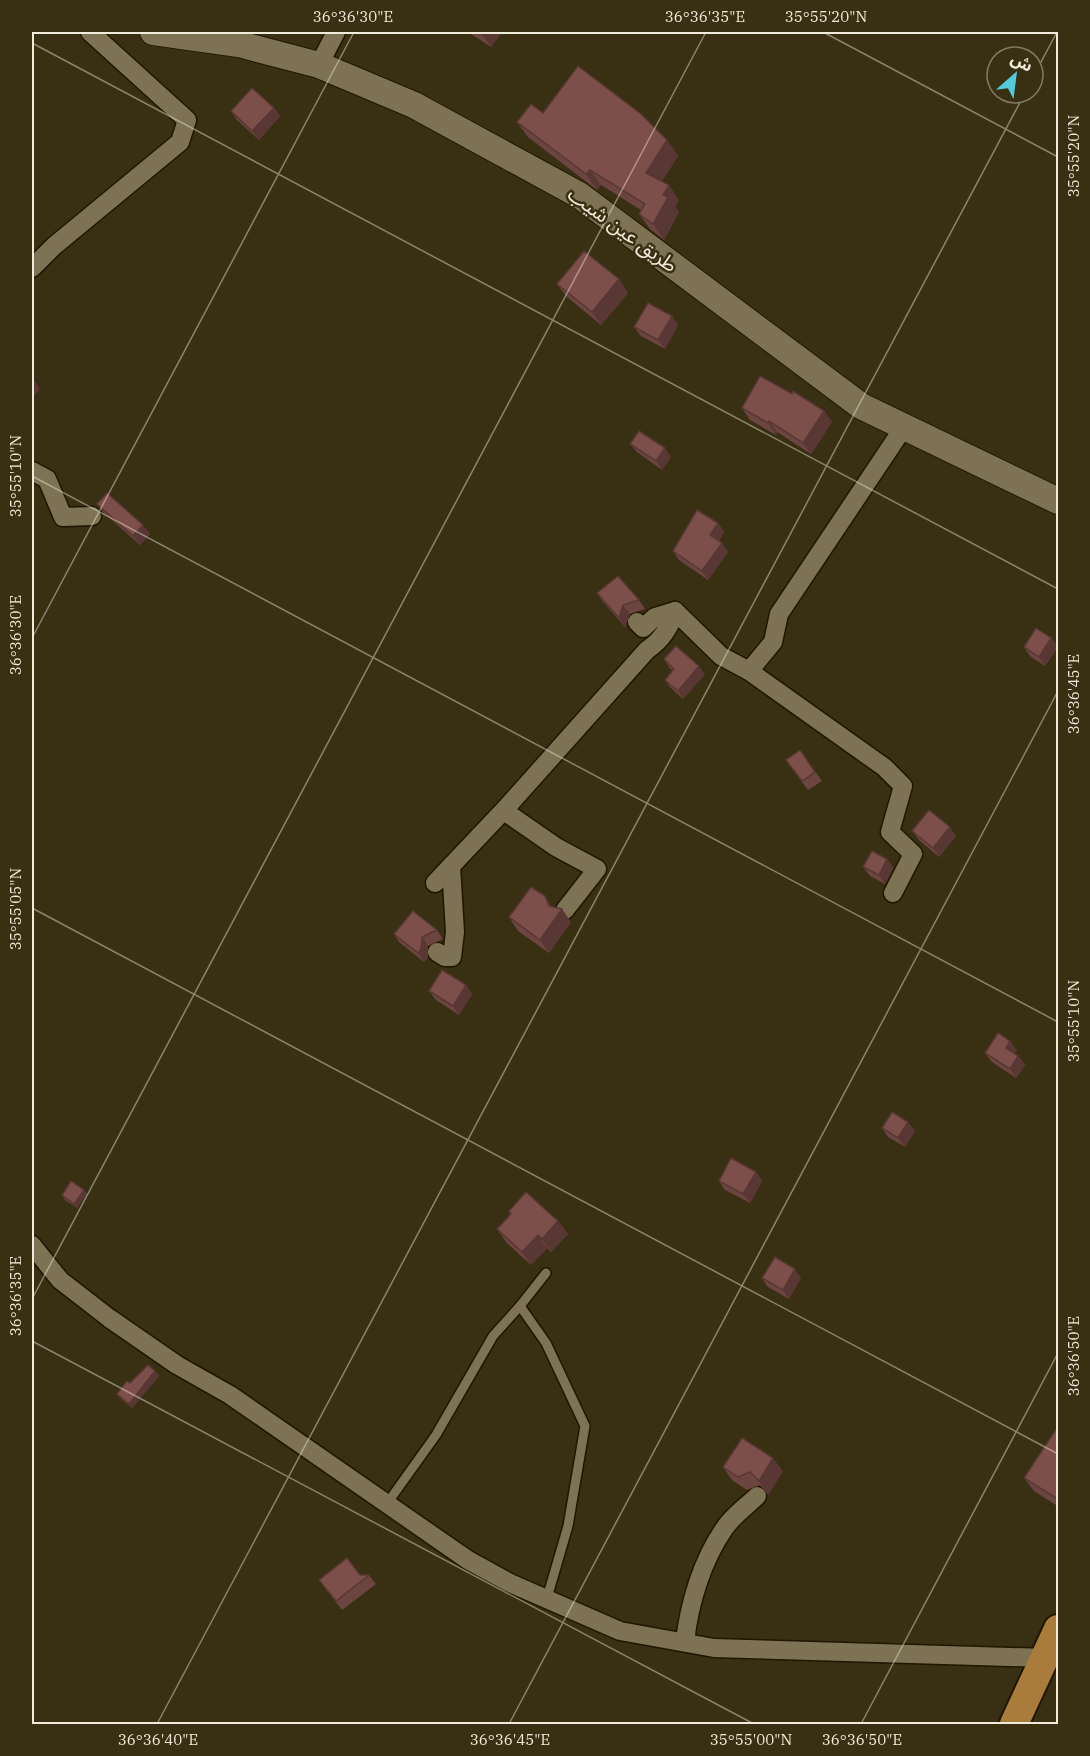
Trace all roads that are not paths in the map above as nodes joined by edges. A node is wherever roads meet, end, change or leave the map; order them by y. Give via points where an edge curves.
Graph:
1 (90, 32) edge
2 (153, 32) edge
3 (336, 32) edge
4 (319, 65) junction
5 (32, 268) edge
6 (904, 427) junction
7 (32, 471) edge
8 (1059, 501) edge
9 (92, 516) dead end
10 (675, 611) junction
11 (638, 622) dead end
12 (749, 671) junction
13 (504, 811) junction
14 (451, 866) junction
15 (435, 883) dead end
16 (893, 893) dead end
17 (565, 910) dead end
18 (437, 952) dead end
19 (32, 1245) edge
20 (546, 1273) dead end
21 (520, 1306) junction
22 (757, 1496) dead end
23 (386, 1505) junction
24 (547, 1598) junction
25 (1059, 1629) edge
26 (685, 1642) junction
27 (1046, 1658) junction
28 (1014, 1725) edge

1 - 5 street via 187,120 180,142
2 - 4 main road, طريق عين شيب via 239,44
3 - 4 street
4 - 6 main road, طريق عين شيب via 414,105 579,195 861,406
6 - 8 main road, طريق عين شيب
6 - 12 street via 779,614 773,642
7 - 9 street via 47,479 63,517
10 - 11 street via 656,617 643,628
10 - 12 street via 721,656
10 - 13 street via 671,625 658,643 647,650
12 - 16 street via 884,767 903,786 890,832 913,854
13 - 14 street
13 - 17 street via 556,847 597,869
14 - 15 street
14 - 18 street via 455,932 452,957
19 - 23 street via 60,1280 109,1318 177,1365 230,1395
20 - 21 lane
21 - 23 lane via 493,1336 436,1435
21 - 24 lane via 546,1343 585,1426 568,1526
22 - 26 street via 723,1529 695,1592
23 - 24 street via 468,1560
24 - 26 street via 620,1631
25 - 27 main road
26 - 27 street via 714,1648 778,1651
27 - 28 main road

